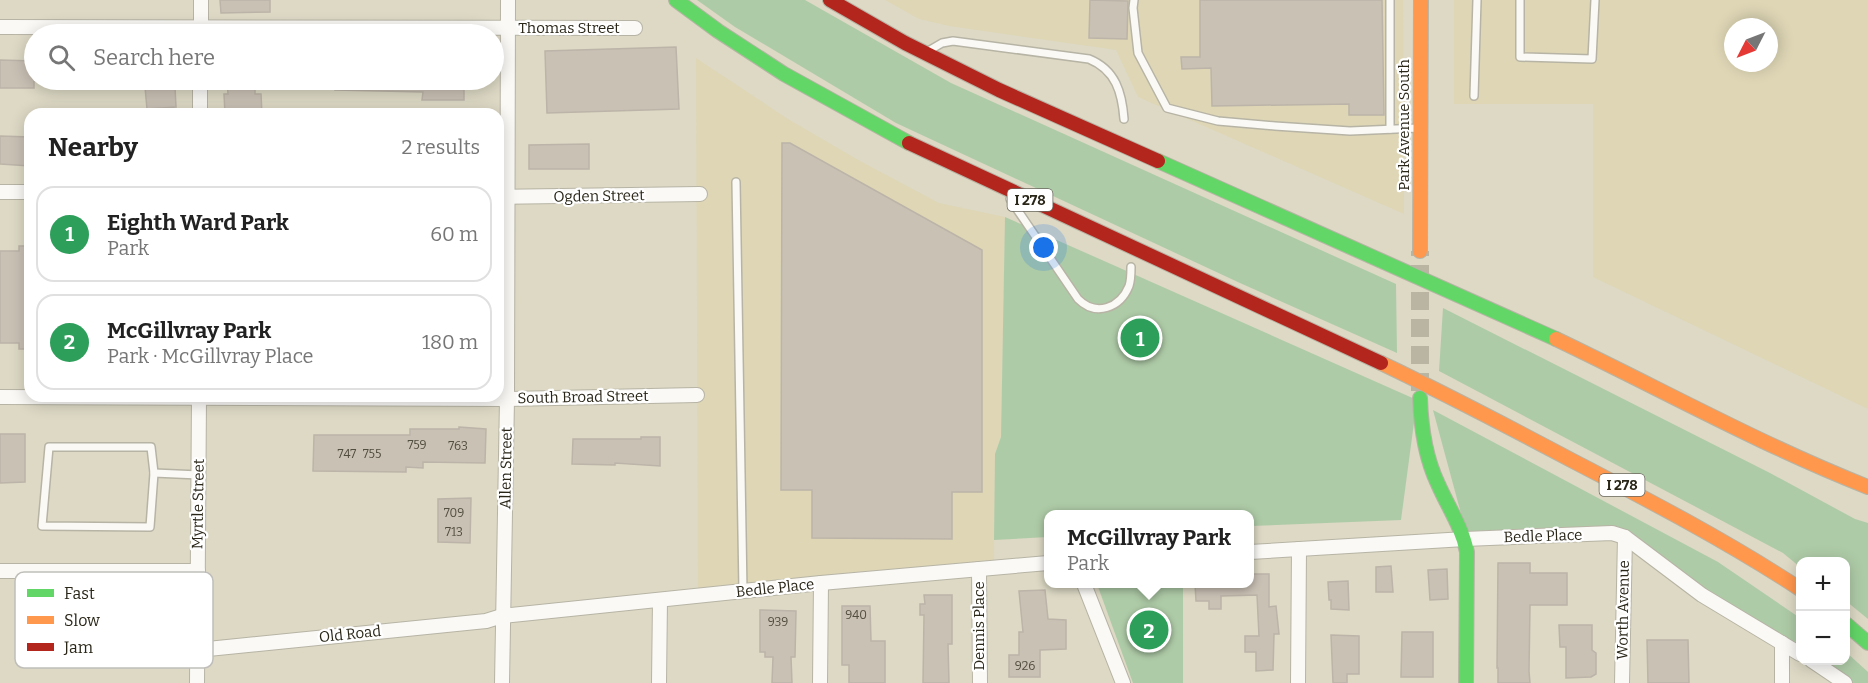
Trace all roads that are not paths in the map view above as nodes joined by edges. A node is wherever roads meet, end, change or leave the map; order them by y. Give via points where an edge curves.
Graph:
1 (201, 0) edge
2 (508, 0) edge
3 (676, 0) edge
4 (830, 0) edge
5 (1134, 0) edge
6 (1390, 0) edge
7 (1421, 0) edge
8 (1477, 0) edge
9 (1520, 0) edge
10 (1595, 0) edge
11 (201, 24) edge
12 (0, 27) edge
13 (24, 27) edge
14 (504, 28) edge
15 (508, 28) junction
16 (635, 28) dead end
17 (925, 54) junction
18 (200, 90) edge
19 (1474, 96) dead end
20 (200, 108) edge
21 (1124, 119) dead end
22 (1420, 128) junction
23 (1390, 129) junction
24 (504, 163) edge
25 (736, 182) dead end
26 (1002, 187) junction
27 (0, 192) edge
28 (24, 192) edge
29 (700, 194) dead end
30 (504, 197) edge
31 (504, 248) edge
32 (1420, 251) tunnel mouth
33 (1131, 267) dead end
34 (698, 395) dead end
35 (0, 397) edge
36 (24, 397) edge
37 (1420, 398) tunnel mouth
38 (504, 399) edge
39 (507, 399) junction
40 (199, 402) edge
41 (154, 473) junction
42 (199, 475) junction
43 (1868, 487) edge
44 (1625, 537) junction
45 (1465, 539) junction
46 (1299, 549) junction
47 (1254, 552) edge
48 (1044, 563) edge
49 (979, 569) junction
50 (0, 571) edge
51 (198, 571) joint
52 (821, 583) junction
53 (1796, 586) edge
54 (1086, 588) edge
55 (743, 591) junction
56 (660, 600) junction
57 (502, 616) junction
58 (1850, 628) edge
59 (1782, 643) junction
60 (1868, 643) edge
61 (213, 648) edge
62 (1796, 652) edge
63 (1818, 665) edge
64 (197, 668) edge
65 (197, 683) edge
66 (502, 683) edge
67 (659, 683) edge
68 (820, 683) edge
69 (980, 683) edge
70 (1123, 683) edge
71 (1298, 683) edge
72 (1466, 683) edge
73 (1622, 683) edge
74 (1782, 683) edge
75 (1845, 683) edge

1 - 11 street
2 - 15 street, Allen Street
3 - 26 main road, I 278 via 814,92 898,138
4 - 17 main road
5 - 23 lane via 1138,53 1167,108 1218,121
6 - 23 lane
7 - 22 main road, Park Avenue South
8 - 19 lane
9 - 10 lane via 1520,57 1592,59
12 - 13 street, Thomas Street
14 - 15 street, Thomas Street
15 - 16 street, Thomas Street
15 - 24 street, Allen Street
17 - 21 lane via 953,41 1089,59 1113,77 1122,98
17 - 43 main road via 1517,320 1728,427
18 - 20 street
22 - 23 lane
22 - 32 main road, Park Avenue South
25 - 55 lane
26 - 33 lane via 1082,303 1099,310 1117,301 1130,285
26 - 53 main road, I 278 via 1438,390 1653,502
27 - 28 street
29 - 30 street, Ogden Street
31 - 39 street, Allen Street
34 - 39 street, South Broad Street
35 - 36 street, South Broad Street
37 - 45 main road via 1424,445 1434,476
38 - 39 street, South Broad Street
39 - 57 street, Allen Street
40 - 42 street, Myrtle Street
41 - 41 lane via 151,447 49,447 42,526 150,527
41 - 42 lane
42 - 51 street, Myrtle Street
44 - 45 street, Bedle Place via 1612,533
44 - 59 street via 1702,595
44 - 73 street, Worth Avenue
45 - 46 street, Bedle Place
45 - 72 main road
46 - 47 street, Bedle Place
46 - 71 street
48 - 49 street, Bedle Place
49 - 52 street, Bedle Place
49 - 69 street, Dennis Place
50 - 51 street
52 - 55 street, Bedle Place
52 - 68 street
54 - 70 street
55 - 56 street, Bedle Place
56 - 57 street, Bedle Place
56 - 67 street
57 - 61 street, Old Road via 486,621
57 - 66 street, Allen Street
58 - 60 main road
59 - 62 street
59 - 74 street
63 - 75 street
64 - 65 street, Myrtle Street

